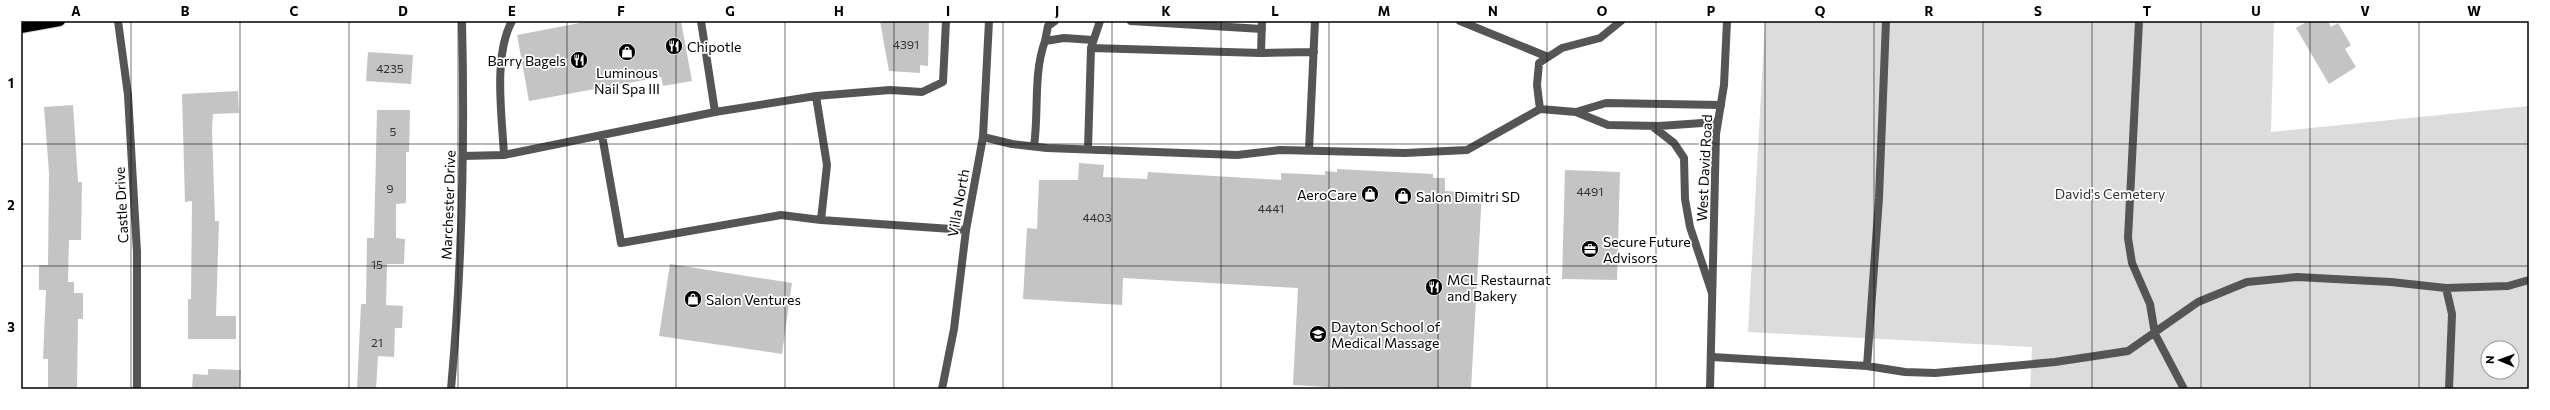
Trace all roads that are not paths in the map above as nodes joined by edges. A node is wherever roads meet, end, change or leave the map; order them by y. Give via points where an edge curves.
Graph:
1 (60, 21) edge
2 (118, 21) edge
3 (462, 21) edge
4 (512, 21) edge
5 (701, 21) edge
6 (946, 21) edge
7 (989, 21) edge
8 (1055, 21) edge
9 (1100, 21) edge
10 (1131, 21) edge
11 (1254, 21) edge
12 (1315, 21) edge
13 (1460, 21) edge
14 (1621, 21) edge
15 (1727, 21) edge
16 (1886, 21) edge
17 (2139, 21) edge
18 (1262, 24) edge
19 (21, 28) edge
20 (1045, 41) junction
21 (1092, 44) junction
22 (1314, 52) junction
23 (1261, 53) junction
24 (1548, 57) junction
25 (816, 96) junction
26 (1721, 105) junction
27 (1540, 109) junction
28 (715, 112) junction
29 (1576, 112) junction
30 (1718, 122) junction
31 (1652, 126) junction
32 (602, 135) junction
33 (983, 137) junction
34 (1034, 146) junction
35 (1088, 150) junction
36 (1309, 150) junction
37 (504, 155) junction
38 (463, 156) junction
39 (821, 220) junction
40 (966, 230) junction
41 (2529, 280) edge
42 (2446, 288) junction
43 (1713, 296) junction
44 (2155, 334) junction
45 (1712, 357) junction
46 (1867, 366) junction
47 (137, 389) edge
48 (451, 389) edge
49 (942, 389) edge
50 (1710, 389) edge
51 (2184, 389) edge
52 (2449, 389) edge

1 - 19 main road
2 - 47 street, Castle Drive via 128,95 137,252
3 - 38 street, Marchester Drive
4 - 37 street via 505,35 501,87
5 - 28 street
6 - 25 street via 943,82 922,92 877,91
7 - 33 street, Villa North
8 - 20 street via 1048,26
9 - 21 street
10 - 18 street
11 - 18 street
12 - 22 street
13 - 24 street
14 - 24 street via 1600,38 1562,48
15 - 26 street, West David Road
16 - 46 street via 1879,198
17 - 44 street via 2128,238 2132,263 2150,304
18 - 23 street
20 - 21 street via 1064,38
20 - 34 street via 1038,67 1038,118
21 - 23 street
21 - 35 street
22 - 23 street
22 - 36 street
24 - 27 street via 1540,63 1537,85
25 - 28 street
25 - 39 street via 827,165
26 - 29 street via 1606,103
26 - 30 street, West David Road
27 - 29 street
27 - 36 street via 1467,150 1405,153
28 - 32 street
29 - 31 street via 1608,124
30 - 31 street
30 - 43 street, West David Road
31 - 43 street via 1674,143 1684,158 1685,199 1690,227
32 - 37 street
32 - 39 street via 621,243 781,215
33 - 34 street
33 - 40 street, Villa North
34 - 35 street
35 - 36 street via 1237,155 1280,150
37 - 38 street
38 - 48 street, Marchester Drive
39 - 40 street
40 - 49 street, Villa North via 954,329
41 - 42 street via 2508,286
42 - 44 street via 2391,282 2297,278 2247,282 2198,302
42 - 52 street via 2452,314
43 - 45 street, West David Road
44 - 46 street via 2128,351 2055,362 1935,373 1905,372
44 - 51 street
45 - 46 street
45 - 50 street, West David Road

